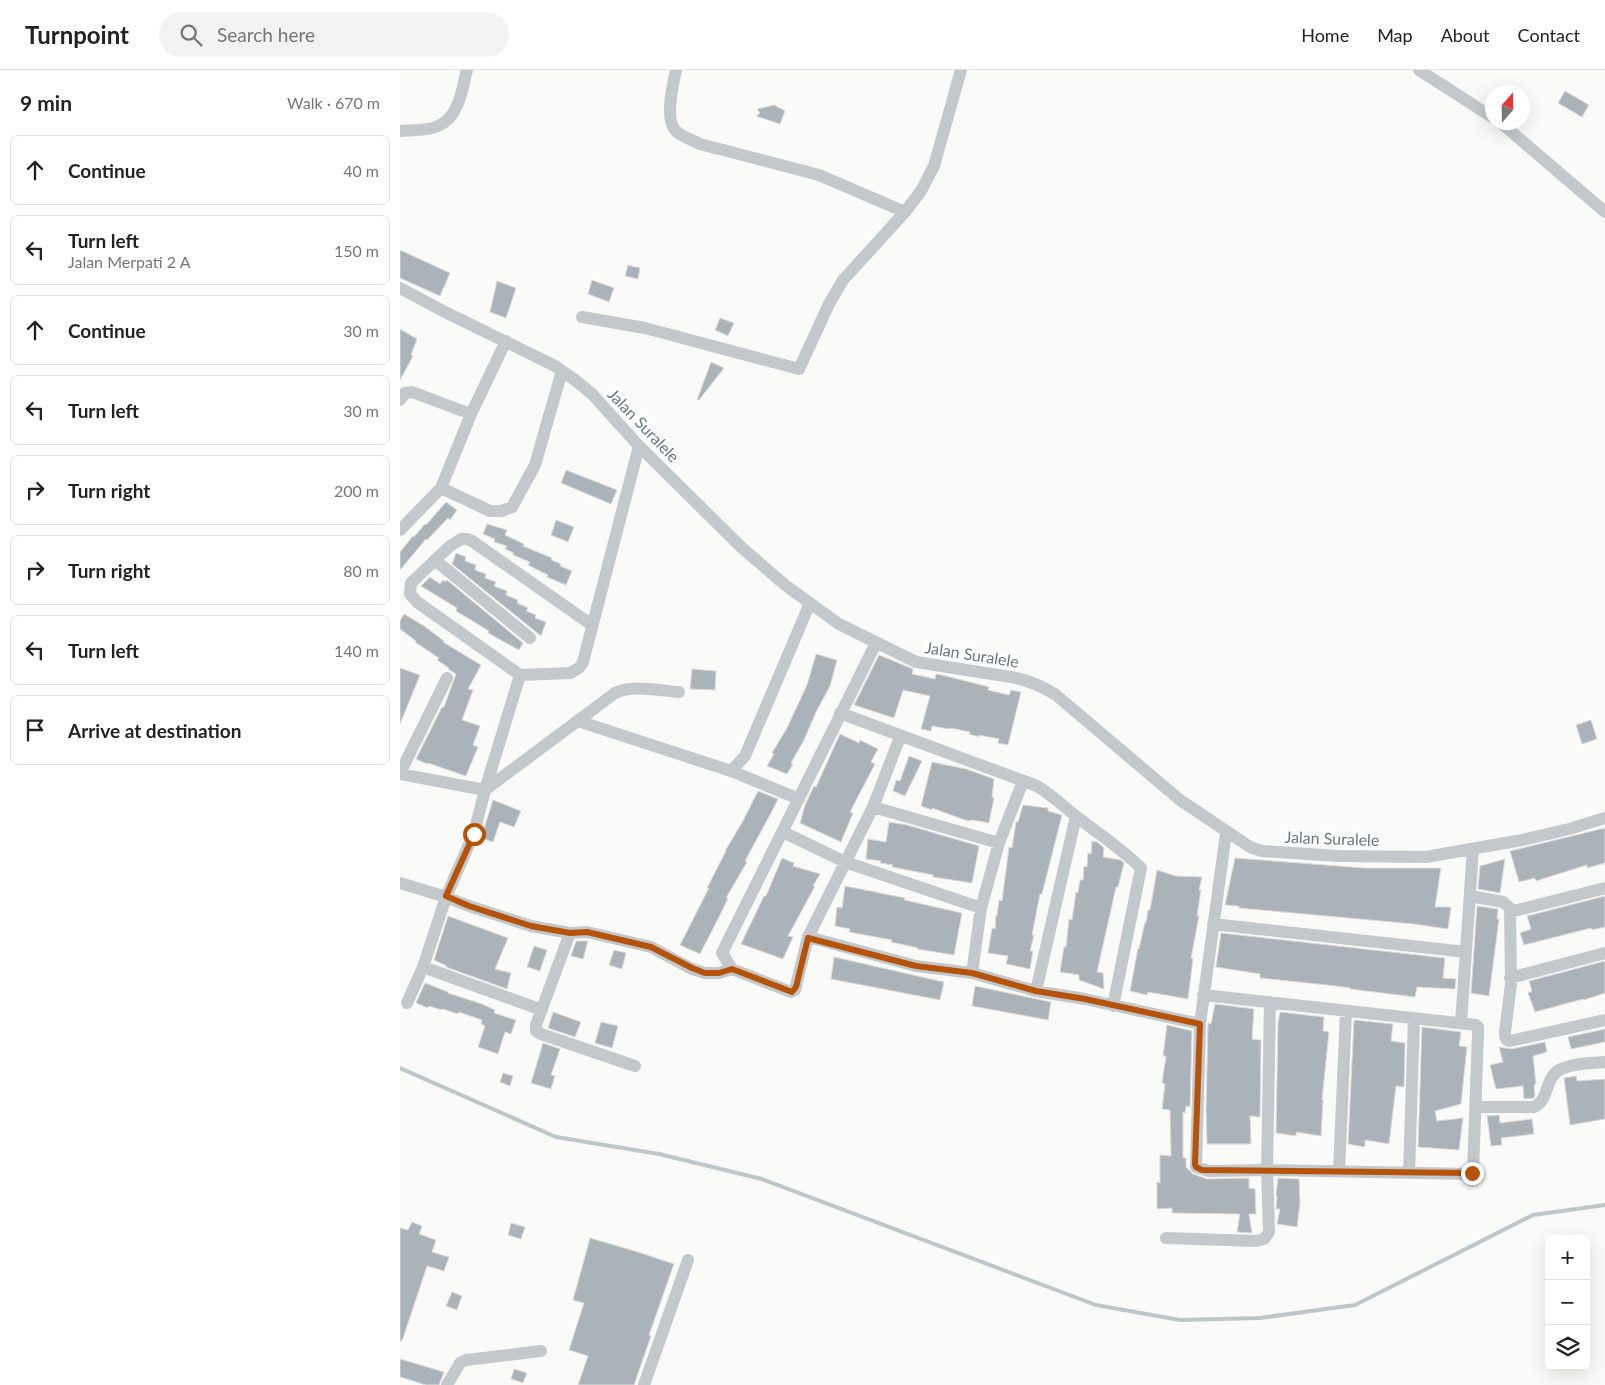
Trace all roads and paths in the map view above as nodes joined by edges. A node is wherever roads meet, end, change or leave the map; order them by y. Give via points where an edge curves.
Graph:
1 (467, 70) edge
2 (676, 70) edge
3 (961, 70) edge
4 (1419, 70) edge
5 (1485, 112) edge
6 (1509, 130) edge
7 (400, 132) edge
8 (905, 212) junction
9 (1605, 212) edge
10 (400, 288) edge
11 (582, 316) dead end
12 (506, 342) junction
13 (562, 371) junction
14 (400, 400) edge
15 (471, 414) junction
16 (639, 446) junction
17 (441, 488) junction
18 (400, 530) edge
19 (435, 560) junction
20 (810, 603) junction
21 (592, 625) junction
22 (530, 638) dead end
23 (876, 643) junction
24 (520, 675) junction
25 (447, 678) dead end
26 (679, 692) dead end
27 (840, 713) junction
28 (578, 721) junction
29 (900, 737) junction
30 (731, 772) junction
31 (400, 774) edge
32 (1023, 781) junction
33 (485, 790) junction
34 (799, 799) junction
35 (873, 807) junction
36 (1076, 816) junction
37 (1605, 818) edge
38 (783, 832) junction
39 (1226, 832) junction
40 (999, 843) junction
41 (1473, 849) junction
42 (845, 862) junction
43 (400, 883) edge
44 (1605, 888) edge
45 (446, 896) junction
46 (1470, 896) junction
47 (981, 908) junction
48 (1510, 912) junction
49 (1213, 924) junction
50 (570, 933) junction
51 (808, 938) junction
52 (1466, 952) junction
53 (1605, 953) edge
54 (423, 967) junction
55 (732, 969) junction
56 (972, 973) junction
57 (1510, 978) junction
58 (1036, 991) junction
59 (1203, 995) junction
60 (1270, 1002) junction
61 (408, 1003) dead end
62 (1112, 1006) junction
63 (542, 1010) junction
64 (1346, 1011) junction
65 (1414, 1018) junction
66 (1605, 1020) edge
67 (1461, 1023) junction
68 (1200, 1024) junction
69 (1605, 1062) edge
70 (635, 1066) dead end
71 (1476, 1107) junction
72 (1267, 1170) junction
73 (1339, 1171) junction
74 (1409, 1173) junction
75 (1166, 1238) dead end
76 (688, 1260) dead end
77 (541, 1351) dead end
78 (447, 1385) edge
79 (644, 1385) edge

1 - 7 street via 449,120 438,127
2 - 8 street via 670,120 683,136 700,144 819,175
3 - 8 street via 934,166
4 - 5 street
6 - 9 street
8 - 11 street via 843,280 799,369 645,328
10 - 12 street, Jalan Suralele
12 - 13 street, Jalan Suralele
12 - 15 street
13 - 16 street, Jalan Suralele via 592,394
13 - 17 street via 535,465 512,507 490,511
14 - 15 street via 405,393 412,392
15 - 17 street
16 - 20 street, Jalan Suralele via 740,546
16 - 21 street
17 - 18 street
19 - 21 street via 461,538 467,539
19 - 22 street
19 - 24 street via 411,584 410,594
20 - 23 street, Jalan Suralele via 839,624
20 - 30 street via 745,756
21 - 24 street via 580,668 570,673
23 - 27 street
23 - 39 street, Jalan Suralele via 916,662 1011,676 1044,687 1180,800
24 - 33 street
25 - 31 street
26 - 28 street via 622,690
27 - 29 street
27 - 34 street
28 - 30 street
28 - 33 street
29 - 32 street
29 - 35 street
30 - 34 street
31 - 33 street
32 - 36 street via 1053,796
32 - 40 street
33 - 45 street via 474,834
34 - 38 street
35 - 40 street
35 - 42 street
36 - 58 street
36 - 62 street via 1141,868
37 - 41 street, Jalan Suralele via 1570,829
38 - 42 street
38 - 55 street via 722,953
39 - 41 street, Jalan Suralele via 1262,851 1426,857
39 - 49 street
40 - 47 street
41 - 46 street
42 - 47 street
42 - 51 street
43 - 45 street
44 - 48 street
45 - 50 street via 531,926
45 - 54 street
46 - 48 street via 1503,902
46 - 52 street
47 - 56 street
48 - 57 street
49 - 52 street
49 - 59 street
50 - 55 street via 587,932 651,947 705,973
50 - 63 street
51 - 55 street via 792,992
51 - 56 street via 916,966
52 - 67 street
53 - 57 street
54 - 61 street
54 - 63 street
56 - 58 street
57 - 66 street via 1505,1038 1510,1042
58 - 62 street
59 - 60 street
59 - 68 street
60 - 64 street
60 - 72 street
62 - 68 street
63 - 70 street via 536,1031
64 - 65 street
64 - 73 street
65 - 67 street
65 - 74 street
67 - 71 street via 1476,1025 1478,1031
68 - 72 street via 1196,1167 1209,1171
69 - 71 street via 1562,1068 1548,1081 1543,1099 1534,1107
71 - 74 street via 1472,1173
72 - 73 street
72 - 75 street via 1269,1232 1264,1239
73 - 74 street
76 - 79 street
77 - 78 street via 466,1360 460,1363

